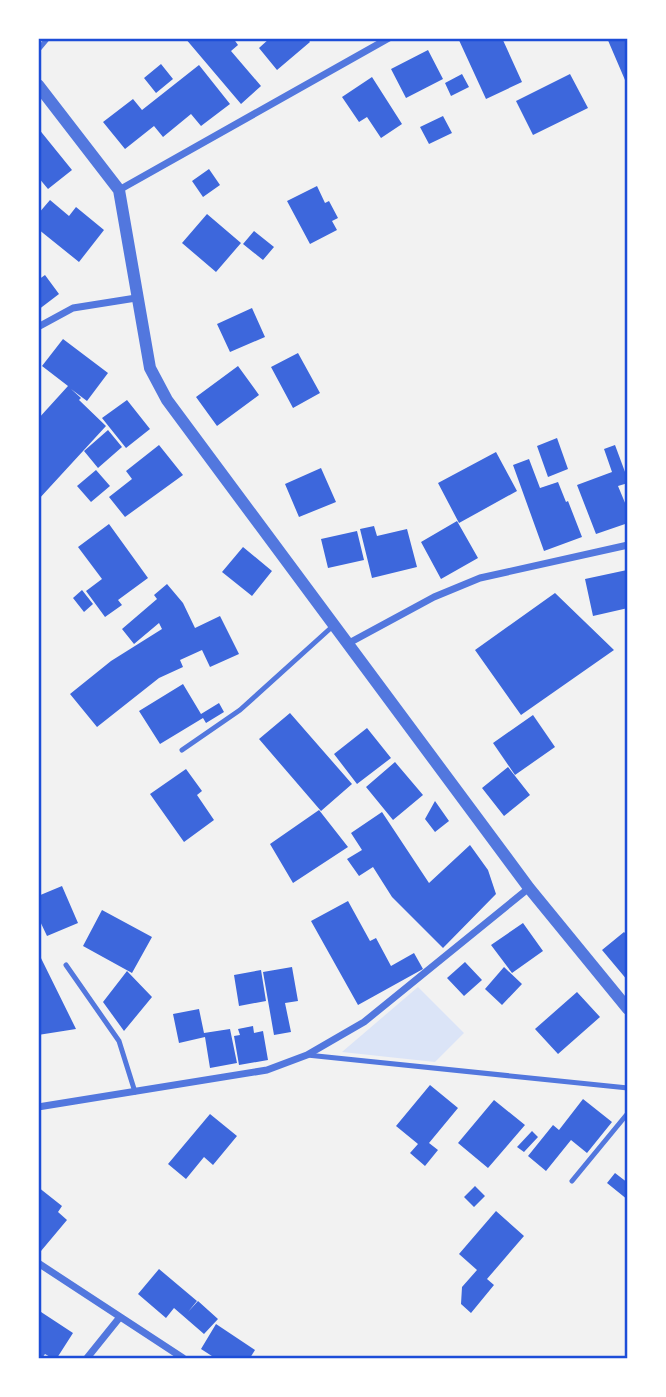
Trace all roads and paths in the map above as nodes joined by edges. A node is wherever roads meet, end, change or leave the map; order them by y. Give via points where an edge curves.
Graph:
1 (48, 38) edge
2 (389, 38) edge
3 (38, 50) edge
4 (38, 85) edge
5 (119, 190) junction
6 (136, 298) junction
7 (38, 327) edge
8 (628, 545) edge
9 (335, 624) junction
10 (349, 643) junction
11 (182, 750) dead end
12 (529, 888) junction
13 (66, 965) dead end
14 (628, 1009) edge
15 (307, 1055) junction
16 (628, 1088) edge
17 (135, 1092) junction
18 (38, 1107) edge
19 (628, 1113) edge
20 (572, 1181) dead end
21 (38, 1263) edge
22 (120, 1317) junction
23 (87, 1359) edge
24 (183, 1359) edge

1 - 3 lane
2 - 5 street
4 - 5 street
5 - 6 street
6 - 7 street via 73,308
6 - 9 street via 150,368 167,400
8 - 10 street via 480,578
9 - 10 street
9 - 11 lane via 240,710
10 - 12 street
12 - 14 street
12 - 15 street via 364,1022
13 - 17 lane via 119,1041
15 - 16 lane
15 - 17 street via 267,1070
17 - 18 street
19 - 20 lane
21 - 22 street
22 - 23 street
22 - 24 street

